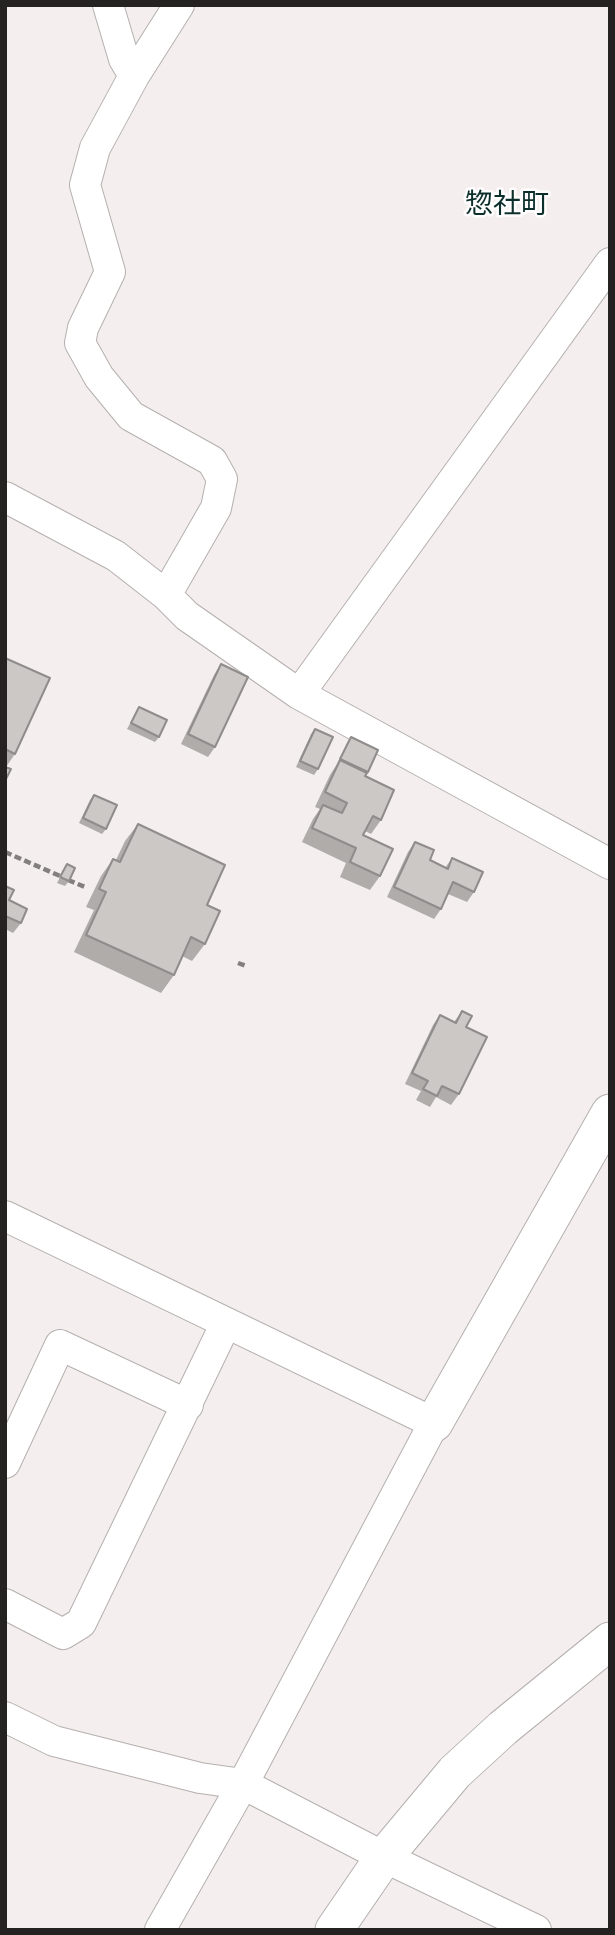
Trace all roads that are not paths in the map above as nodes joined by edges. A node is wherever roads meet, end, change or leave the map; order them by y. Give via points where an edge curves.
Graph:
1 (108, 5) edge
2 (179, 5) edge
3 (134, 76) junction
4 (610, 263) edge
5 (5, 497) edge
6 (166, 595) junction
7 (299, 694) junction
8 (610, 864) edge
9 (610, 1113) edge
10 (5, 1216) edge
11 (226, 1323) junction
12 (188, 1405) junction
13 (434, 1423) junction
14 (5, 1463) edge
15 (5, 1604) edge
16 (610, 1641) edge
17 (5, 1717) edge
18 (243, 1784) junction
19 (384, 1857) junction
20 (160, 1930) edge
21 (334, 1930) edge
22 (536, 1930) edge

1 - 3 street via 124,59
2 - 3 street
3 - 6 street via 94,148 85,185 110,272 80,343 99,377 131,416 212,461 222,480 216,508
4 - 7 street
5 - 6 street via 116,556
6 - 7 street via 187,616
7 - 8 street
9 - 13 street
10 - 11 street
11 - 12 street
11 - 13 street
12 - 14 street via 60,1345
12 - 15 street via 81,1623 63,1634
13 - 18 street
16 - 19 street via 455,1772
17 - 18 street via 54,1741 200,1778
18 - 19 street
18 - 20 street
19 - 21 street
19 - 22 street

